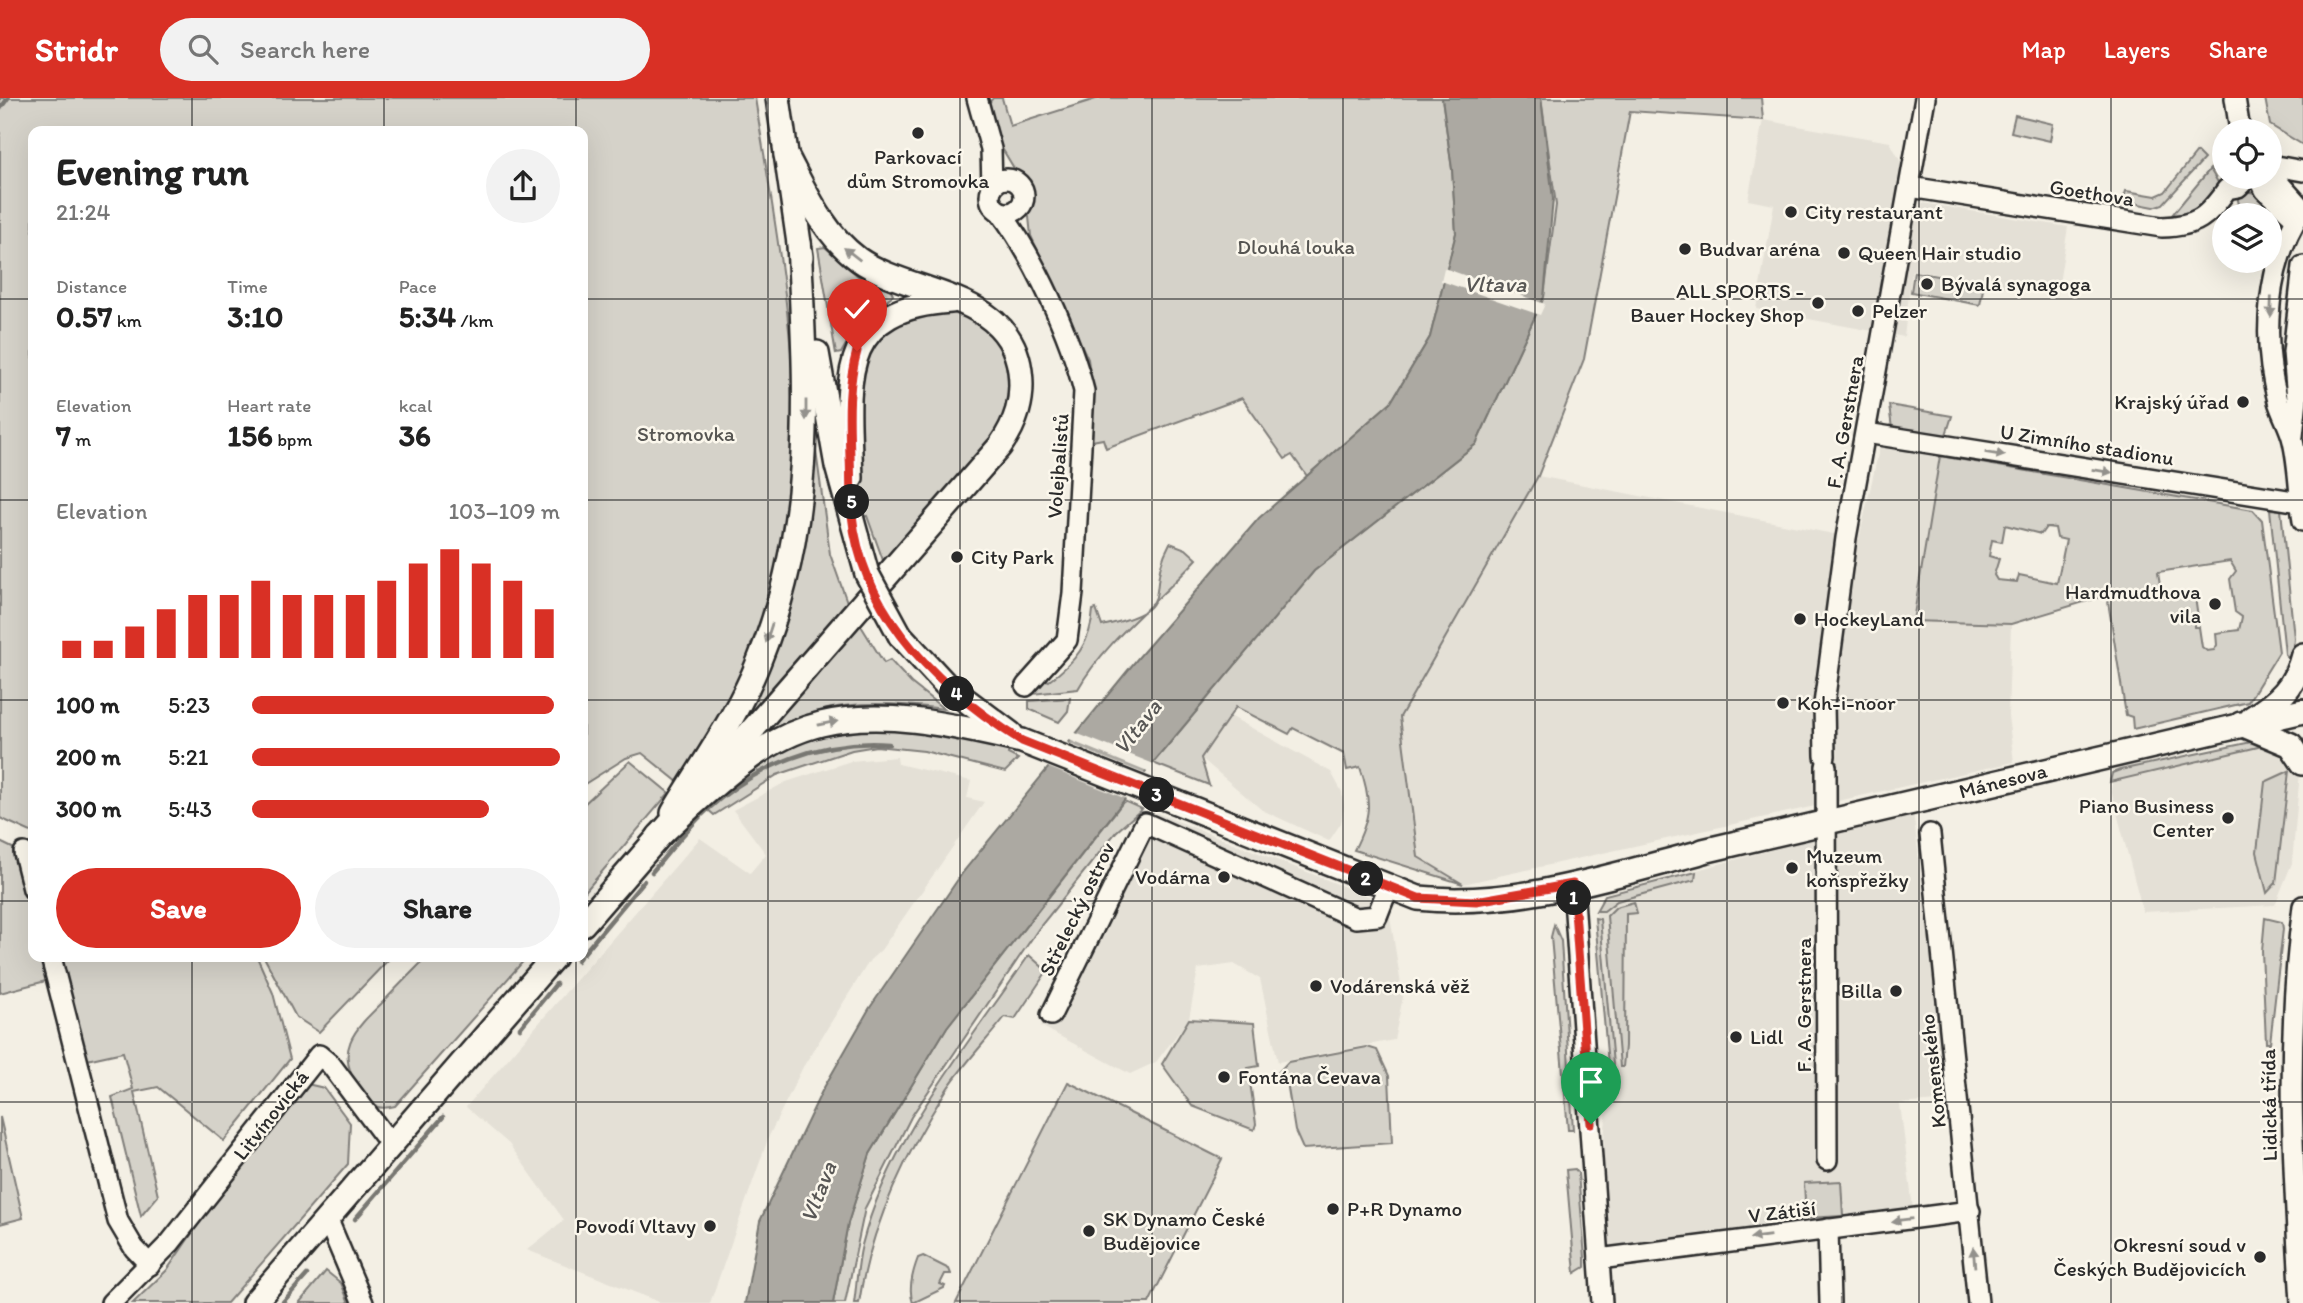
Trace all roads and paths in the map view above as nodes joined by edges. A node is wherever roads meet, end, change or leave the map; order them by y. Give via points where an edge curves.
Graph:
1 (778, 98) edge
2 (977, 98) edge
3 (2235, 98) edge
4 (1924, 106) edge
5 (2238, 119) edge
6 (991, 149) junction
7 (786, 155) junction
8 (2282, 168) edge
9 (2303, 172) edge
10 (1011, 179) junction
11 (1910, 187) junction
12 (992, 188) junction
13 (2282, 188) edge
14 (2227, 189) edge
15 (2265, 189) edge
16 (1022, 206) junction
17 (2301, 212) edge
18 (1001, 213) junction
19 (799, 243) junction
20 (1024, 244) junction
21 (2303, 266) edge
22 (959, 300) junction
23 (1866, 433) junction
24 (2293, 440) junction
25 (2302, 512) edge
26 (855, 527) junction
27 (2303, 655) edge
28 (1026, 686) dead end
29 (2303, 711) edge
30 (2241, 724) junction
31 (1028, 743) junction
32 (2303, 763) edge
33 (1827, 822) junction
34 (1930, 834) dead end
35 (659, 836) junction
36 (24, 853) dead end
37 (28, 869) edge
38 (1573, 884) junction
39 (1388, 888) junction
40 (2303, 914) edge
41 (588, 918) edge
42 (52, 962) edge
43 (550, 962) edge
44 (1051, 1015) dead end
45 (391, 1145) junction
46 (1827, 1160) dead end
47 (1969, 1211) junction
48 (327, 1218) junction
49 (1828, 1229) junction
50 (1599, 1259) junction
51 (150, 1265) junction
52 (111, 1303) edge
53 (254, 1303) edge
54 (363, 1303) edge
55 (1602, 1303) edge
56 (1830, 1303) edge
57 (1978, 1303) edge
58 (2301, 1303) edge

1 - 7 main road
2 - 6 street, Volejbalistů
3 - 5 street
4 - 11 street, F. A. Gerstnera
6 - 10 street, Volejbalistů
6 - 12 street, Volejbalistů
7 - 19 main road
22 -> 7 main road via 874,270 839,243 822,222
8 - 9 street
10 - 12 street via 1000,180
10 - 16 street, Volejbalistů via 1024,190
11 - 14 street, Goethova via 2174,227 2208,216
11 - 23 street, F. A. Gerstnera
12 - 18 street, Volejbalistů via 990,200
13 - 17 street
15 - 17 street
16 - 18 street via 1013,213
16 - 20 street, Volejbalistů
17 -> 24 street via 2279,255 2270,335 2277,400
18 - 20 street, Volejbalistů
19 - 26 main road via 828,421
19 -> 35 main road via 806,435 801,503 789,564 759,662
20 - 28 street, Volejbalistů via 1078,369 1085,414 1067,640
21 - 24 street via 2293,352 2297,399
22 - 26 main road via 922,302 897,310 867,333 857,351 849,395
22 - 35 main road via 992,319 1015,350 1021,399 1009,433
23 -> 25 street, U Zimního stadionu
23 - 33 street, F. A. Gerstnera via 1846,538 1824,704
24 - 25 street
26 - 31 main road, bridge via 871,583 900,635 947,686 989,720
27 - 30 main road via 2299,674 2285,693
29 - 30 main road, Mánesova
30 - 32 main road via 2291,745
30 - 33 main road, Mánesova
35 -> 31 main road via 755,757 799,731 821,724 879,719 968,729
31 - 39 main road, Mánesova
33 - 38 main road, Mánesova
33 - 46 street, F. A. Gerstnera
34 - 47 street, Komenského
35 - 41 main road
36 - 37 street
38 - 39 main road, Mánesova via 1476,901 1418,898
38 - 50 street
39 - 44 street, Střelecký ostrov via 1377,916 1356,918 1145,823
40 - 58 street, Lidická třída via 2290,1041
42 - 51 street via 118,1221
43 - 45 main road
45 - 48 main road
45 - 51 street, Litvínovická via 319,1055
47 -> 49 street, V Zátiší
57 -> 47 street, Komenského
48 - 53 main road
48 - 54 street
49 -> 50 street, V Zátiší
49 - 56 street
50 - 55 street
51 - 52 street, Litvínovická

